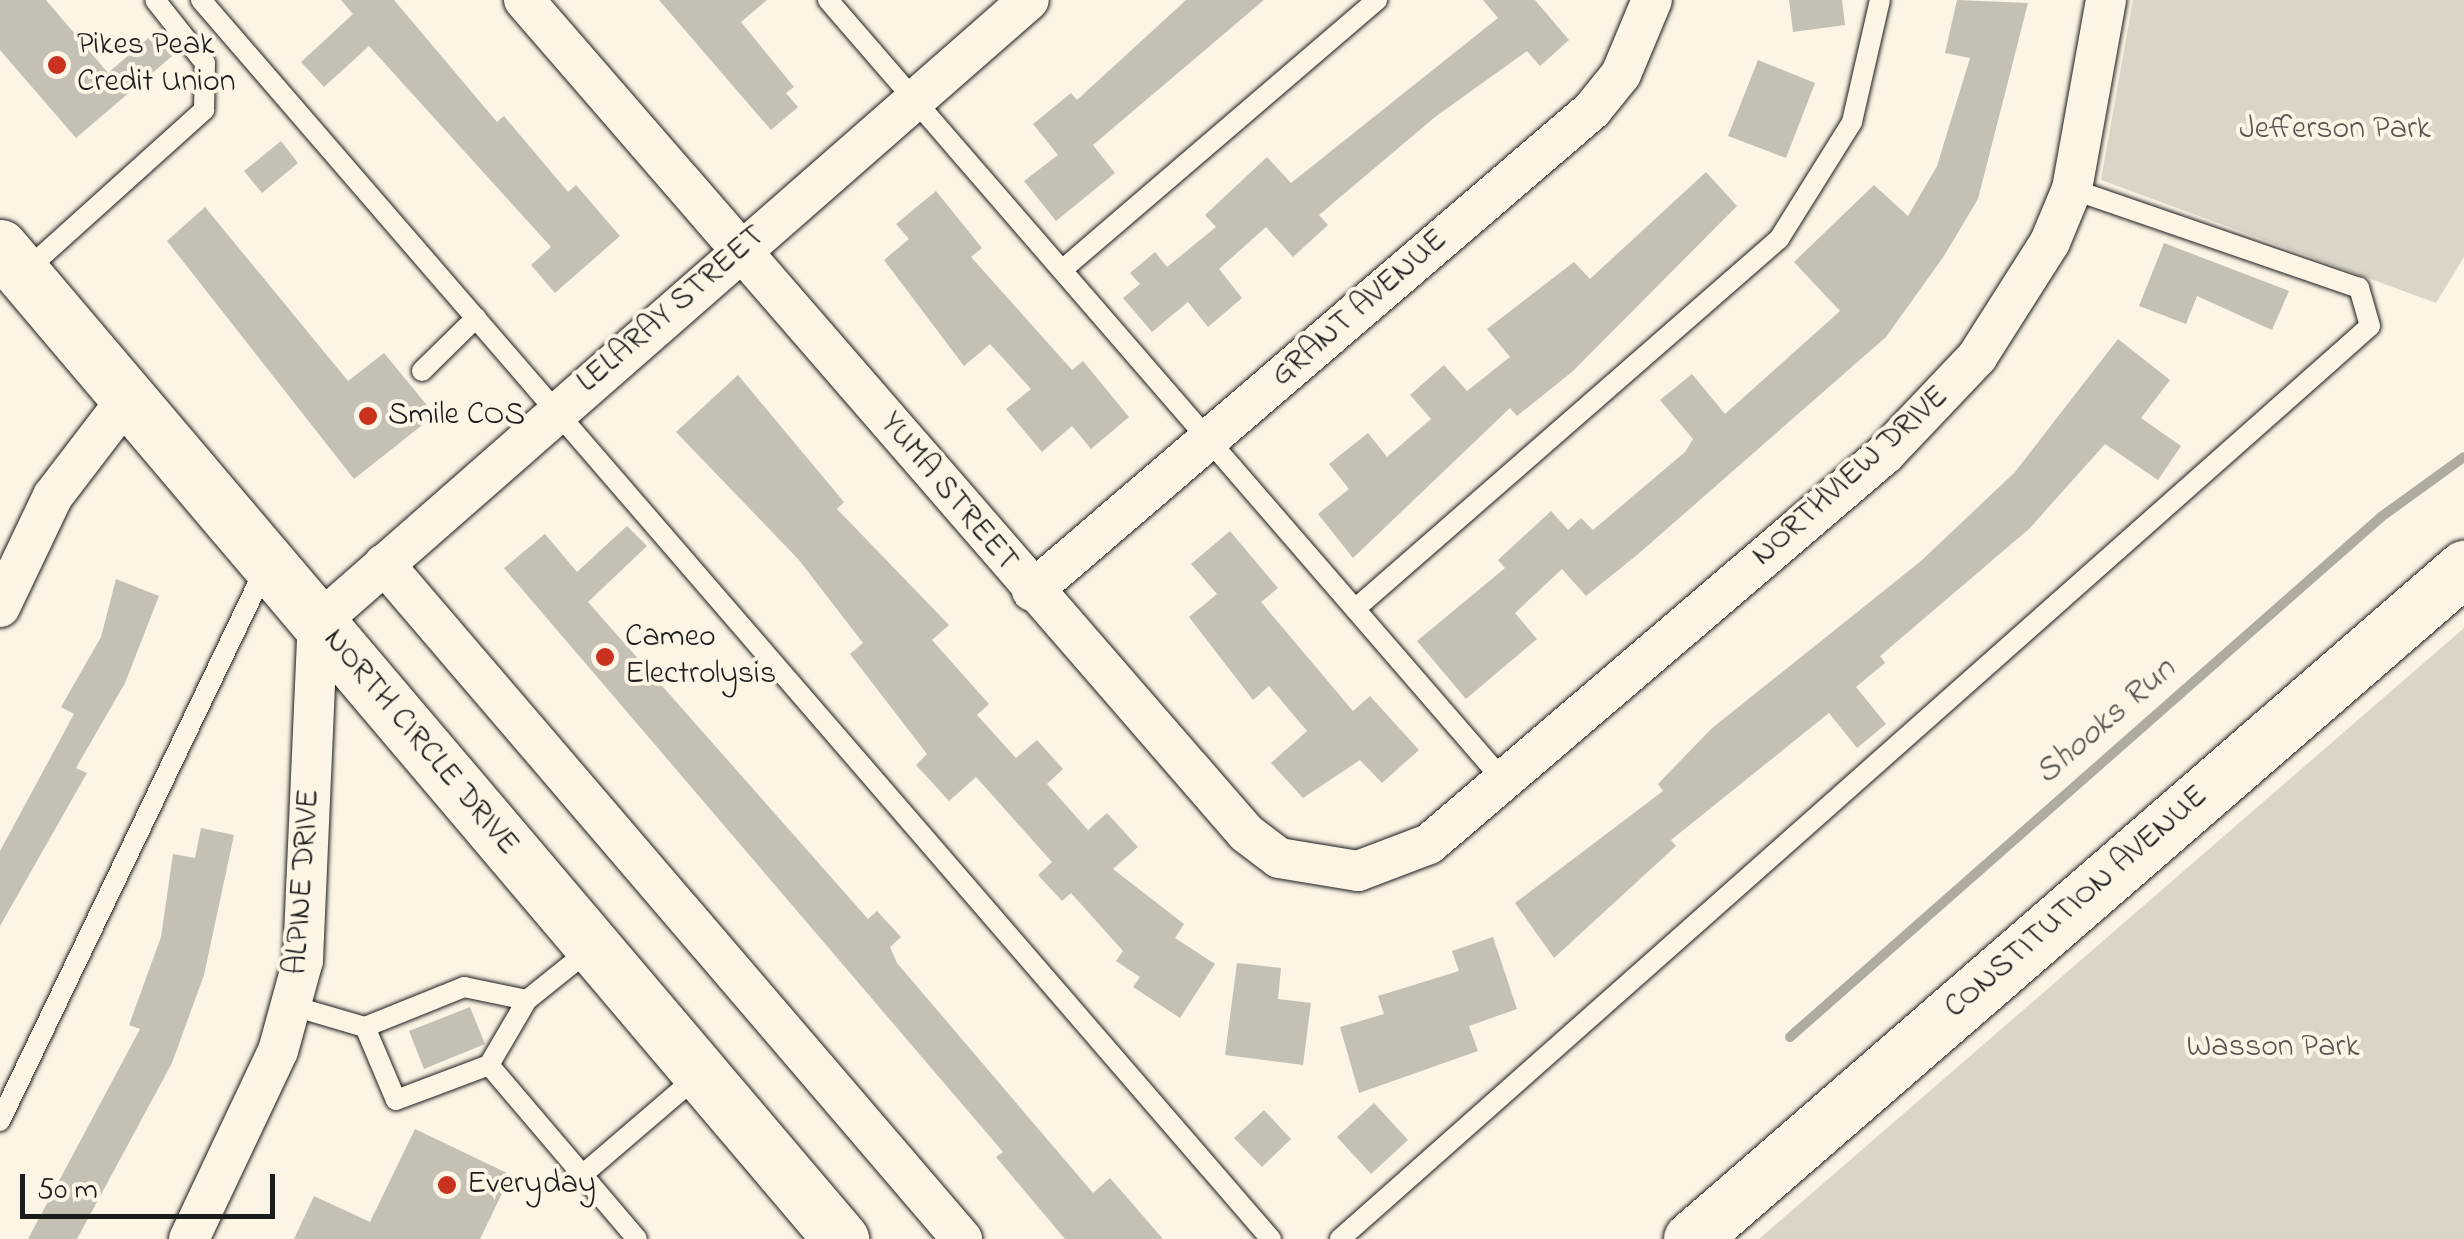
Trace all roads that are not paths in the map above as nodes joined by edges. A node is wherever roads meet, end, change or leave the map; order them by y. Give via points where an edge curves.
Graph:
1 (154, 0) edge
2 (201, 0) edge
3 (524, 0) edge
4 (828, 0) edge
5 (1028, 0) edge
6 (1377, 0) edge
7 (1652, 0) edge
8 (1880, 0) edge
9 (2106, 0) edge
10 (915, 100) junction
11 (2072, 188) junction
12 (740, 248) junction
13 (11, 260) edge
14 (1062, 270) junction
15 (476, 318) junction
16 (422, 370) dead end
17 (128, 398) junction
18 (556, 412) junction
19 (1208, 440) junction
20 (268, 563) junction
21 (384, 564) junction
22 (2464, 568) edge
23 (1032, 591) junction
24 (0, 607) edge
25 (1355, 609) junction
26 (318, 622) junction
27 (1503, 780) junction
28 (1429, 844) joint
29 (593, 947) junction
30 (527, 1000) junction
31 (293, 1006) junction
32 (365, 1026) junction
33 (489, 1065) junction
34 (701, 1073) junction
35 (0, 1121) edge
36 (582, 1176) junction
37 (189, 1239) edge
38 (636, 1239) edge
39 (842, 1239) edge
40 (962, 1239) edge
41 (1271, 1239) edge
42 (1340, 1239) edge
43 (1691, 1239) edge

1 - 13 lane via 205,63 204,110
2 - 15 lane
3 - 12 street, YUMA STREET
4 - 10 lane
5 - 10 street, LELARAY STREET
6 - 14 lane
7 - 19 street, GRANT AVENUE via 1621,74 1592,110
8 - 25 lane via 1852,122 1779,238
9 - 11 street, NORTHVIEW DRIVE
10 - 12 street, LELARAY STREET
10 - 14 lane
11 - 27 street, NORTHVIEW DRIVE via 2016,301 1936,404
11 - 42 lane via 2359,288 2370,326
12 - 18 street, LELARAY STREET
12 - 23 street, YUMA STREET
13 - 17 main road, NORTH CIRCLE DRIVE
14 - 19 lane
15 - 16 lane
15 - 18 lane
17 - 20 main road, NORTH CIRCLE DRIVE
17 - 24 street via 53,496
18 - 21 street, LELARAY STREET
18 - 41 lane
19 - 23 street, GRANT AVENUE
19 - 25 lane
20 - 26 main road, NORTH CIRCLE DRIVE
20 - 35 lane
21 - 26 street, LELARAY STREET
21 - 40 street
22 - 43 main road, CONSTITUTION AVENUE
23 - 28 street, YUMA STREET via 1279,858 1358,871
25 - 27 lane
26 - 29 main road, NORTH CIRCLE DRIVE
26 - 31 street, ALPINE DRIVE via 308,905
27 - 28 street, NORTHVIEW DRIVE
29 - 30 lane
29 - 34 main road, NORTH CIRCLE DRIVE
30 - 32 lane via 464,987
30 - 33 lane
31 - 32 lane
31 - 37 street, ALPINE DRIVE
32 - 33 lane via 396,1100
33 - 36 lane
34 - 36 lane
34 - 39 main road, NORTH CIRCLE DRIVE
36 - 38 lane

